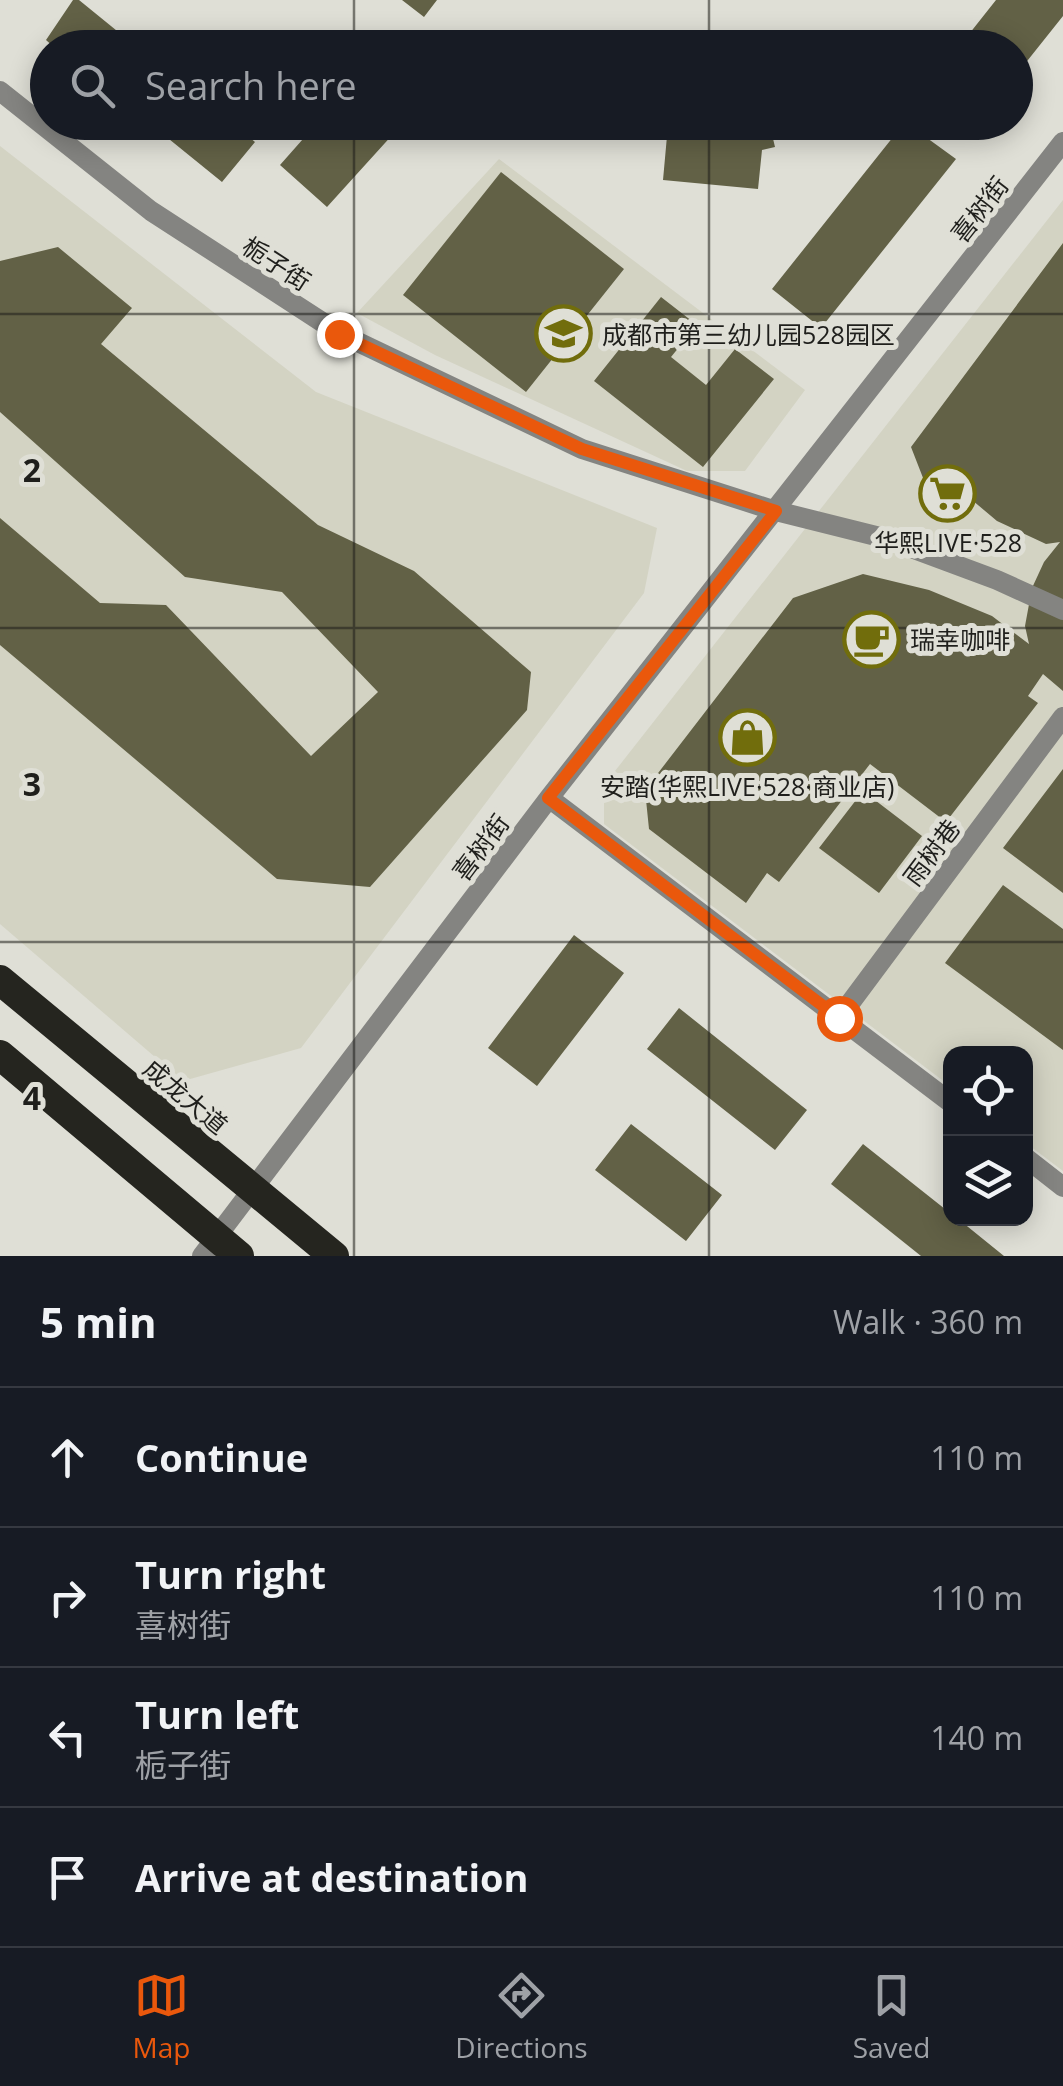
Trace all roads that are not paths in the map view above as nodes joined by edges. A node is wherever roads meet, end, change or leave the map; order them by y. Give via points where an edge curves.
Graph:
1 (0, 91) edge
2 (30, 115) edge
3 (61, 140) edge
4 (1063, 142) edge
5 (776, 511) junction
6 (1063, 610) edge
7 (1063, 717) edge
8 (548, 798) junction
9 (0, 980) edge
10 (839, 1018) junction
11 (0, 1056) edge
12 (943, 1097) edge
13 (1033, 1163) edge
14 (1063, 1187) edge
15 (253, 1191) junction
16 (219, 1250) edge
17 (334, 1256) edge

1 - 2 street, 栀子街
3 - 5 street, 栀子街 via 150,211 339,334 582,449
4 - 5 street, 喜树街
5 - 6 street, 栀子街 via 884,538
5 - 8 street, 喜树街
7 - 10 street, 雨树巷
8 - 10 street
8 - 15 street, 喜树街
9 - 15 highway, 成龙大道
10 - 12 street
11 - 16 highway
13 - 14 street
15 - 16 street, 喜树街
15 - 17 highway, 成龙大道

